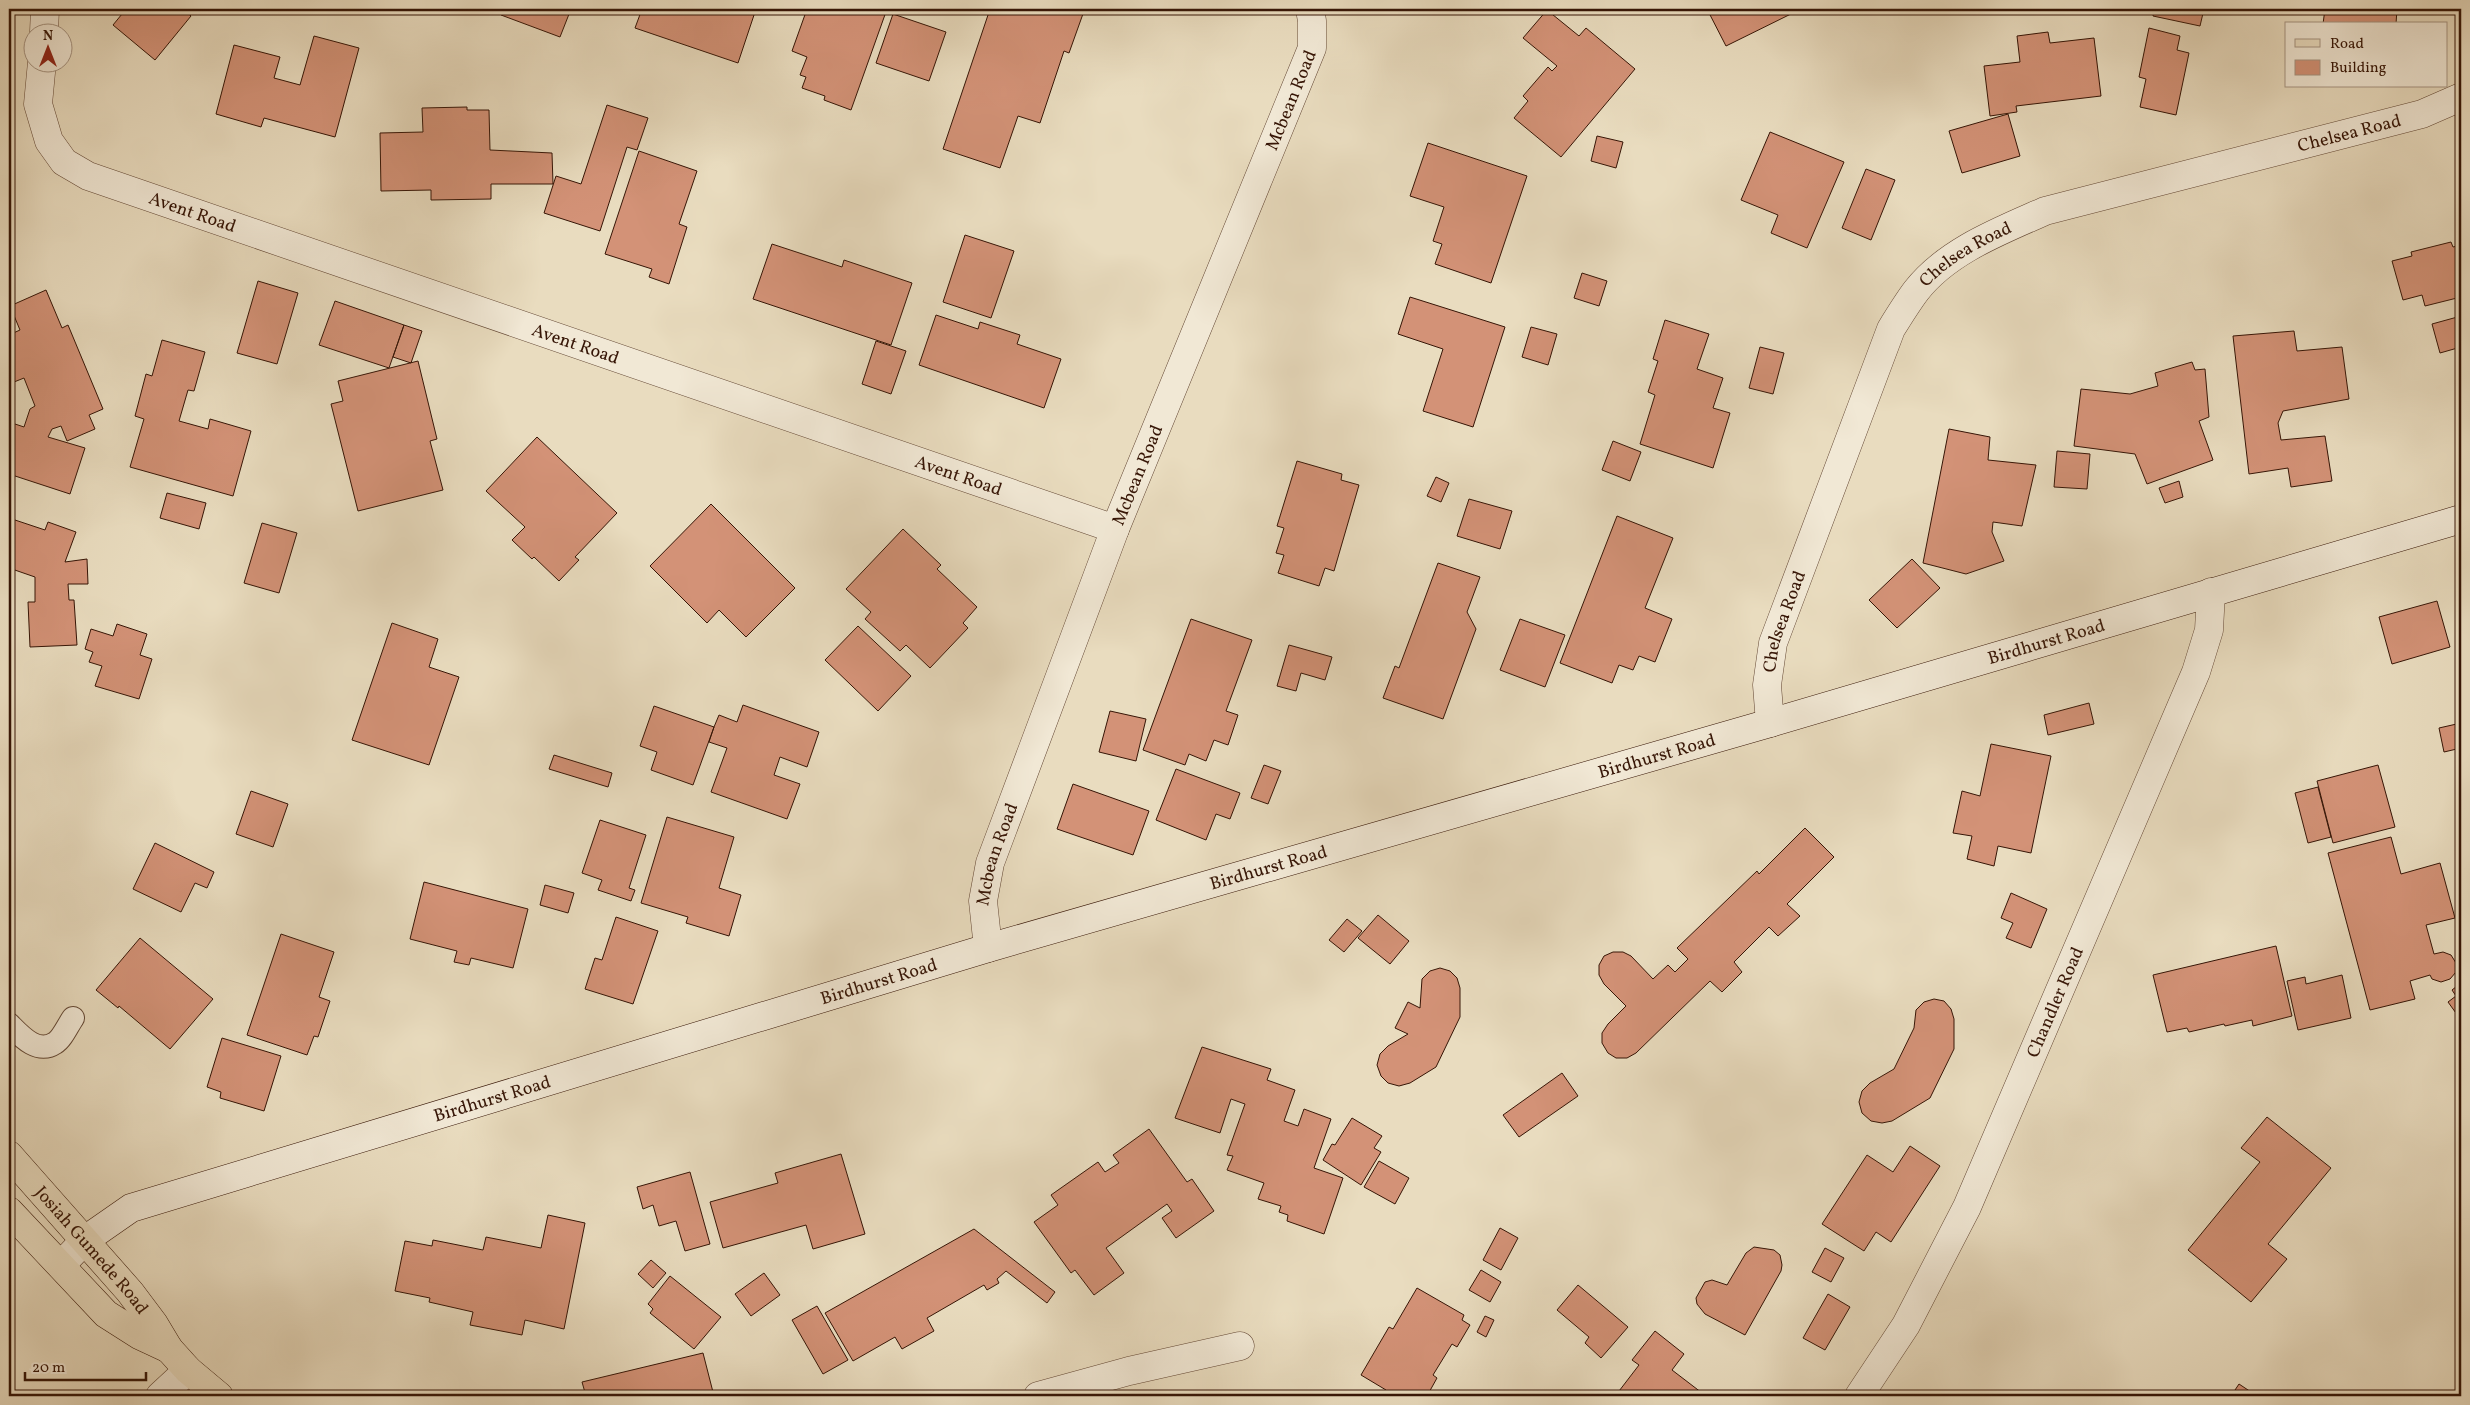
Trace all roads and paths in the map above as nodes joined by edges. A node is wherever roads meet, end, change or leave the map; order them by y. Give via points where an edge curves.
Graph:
1 (45, 9) edge
2 (1310, 9) edge
3 (44, 22) edge
4 (41, 72) edge
5 (2461, 97) edge
6 (2461, 518) edge
7 (1115, 529) junction
8 (2211, 592) junction
9 (1770, 724) junction
10 (988, 948) junction
11 (73, 1018) dead end
12 (9, 1024) edge
13 (9, 1155) edge
14 (9, 1211) edge
15 (85, 1240) junction
16 (61, 1265) junction
17 (1240, 1346) dead end
18 (169, 1349) junction
19 (188, 1370) junction
20 (160, 1396) edge
21 (219, 1396) edge
22 (1038, 1396) edge
23 (1859, 1396) edge

1 - 3 street
2 - 7 street, Mcbean Road via 1312,48
4 - 7 street, Avent Road via 38,104 50,141 64,162 88,176
5 - 9 street, Chelsea Road via 2422,114 2045,211 1991,235 1940,266 1916,290 1890,329 1780,624 1773,643 1767,685
6 - 8 street, Birdhurst Road
7 - 10 street, Mcbean Road via 990,863 983,900
8 - 9 street, Birdhurst Road
8 - 23 street, Chandler Road via 2209,630 2196,672 1967,1207 1906,1325
9 - 10 street, Birdhurst Road
10 - 15 street, Birdhurst Road via 131,1208
11 - 12 lane via 56,1043 44,1047 29,1043
13 - 15 main road, Josiah Gumede Road
14 - 16 main road, Josiah Gumede Road
15 - 16 street, Birdhurst Road
15 - 18 main road, Josiah Gumede Road via 130,1292
16 - 18 main road, Josiah Gumede Road via 106,1314
17 - 22 street
18 - 19 main road, Josiah Gumede Road
19 - 20 street
19 - 21 main road, Josiah Gumede Road

